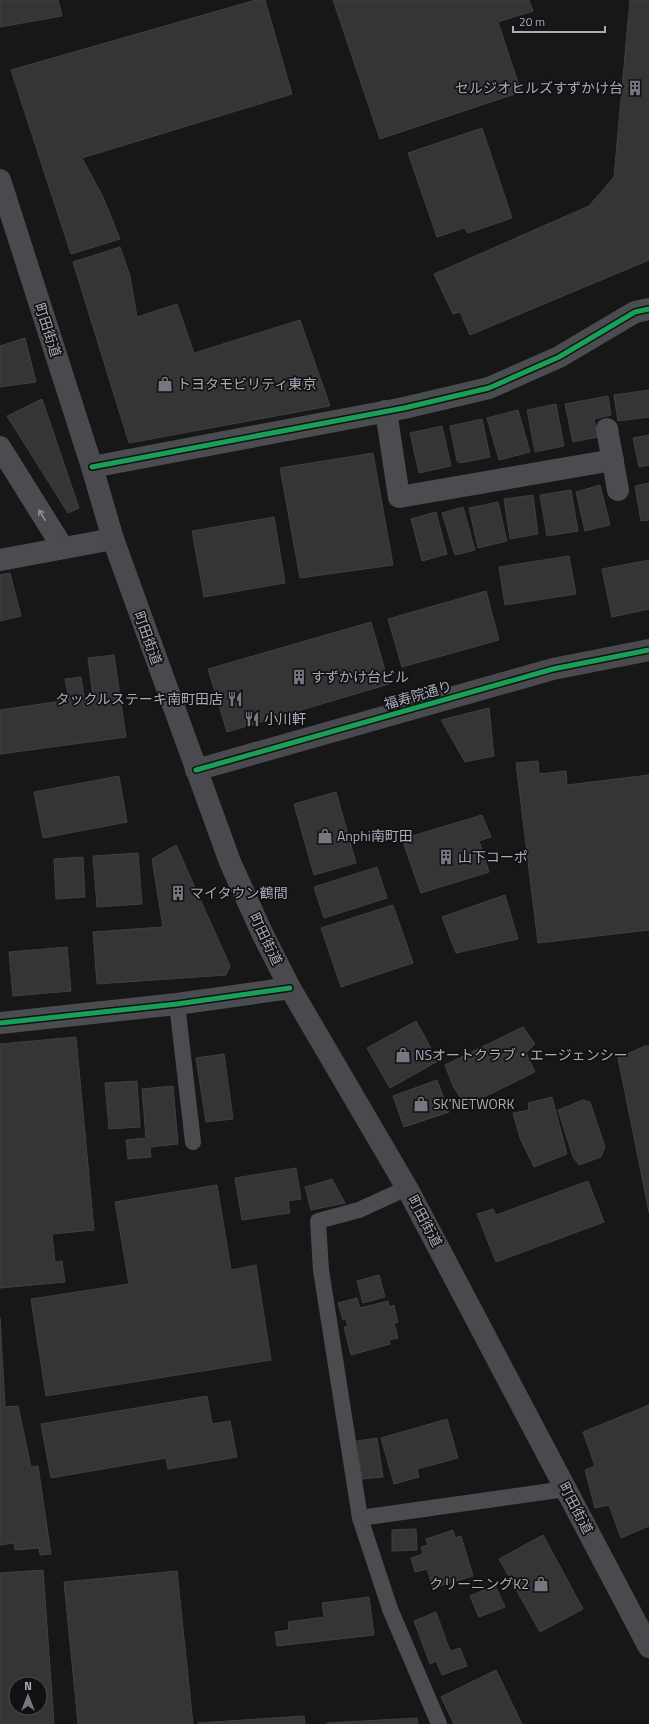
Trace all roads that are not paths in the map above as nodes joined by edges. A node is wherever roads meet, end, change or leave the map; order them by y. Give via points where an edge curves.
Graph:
1 (0, 180) edge
2 (649, 309) edge
3 (386, 411) junction
4 (607, 429) dead end
5 (0, 447) edge
6 (613, 460) junction
7 (92, 467) junction
8 (618, 490) dead end
9 (113, 539) junction
10 (63, 548) junction
11 (0, 560) edge
12 (649, 650) edge
13 (196, 770) junction
14 (290, 988) junction
15 (177, 1004) junction
16 (0, 1023) edge
17 (193, 1142) dead end
18 (407, 1188) junction
19 (566, 1489) junction
20 (360, 1518) junction
21 (649, 1647) edge
22 (439, 1724) edge

1 - 7 main road, 町田街道
2 - 3 street via 635,312 559,357 488,388
3 - 6 street via 399,497
3 - 7 street
4 - 6 street
10 -> 5 street
6 - 8 street
7 - 9 main road, 町田街道
9 - 10 street
9 - 13 main road, 町田街道
10 - 11 street
12 - 13 main road, 福寿院通り via 554,669
13 - 14 main road, 町田街道 via 230,862
14 - 15 street
14 - 18 main road, 町田街道
15 - 16 street
15 - 17 lane
18 - 19 main road, 町田街道
18 - 20 lane via 359,1210 318,1221 320,1270
19 - 20 lane
19 - 21 main road, 町田街道
20 - 22 lane via 390,1609

